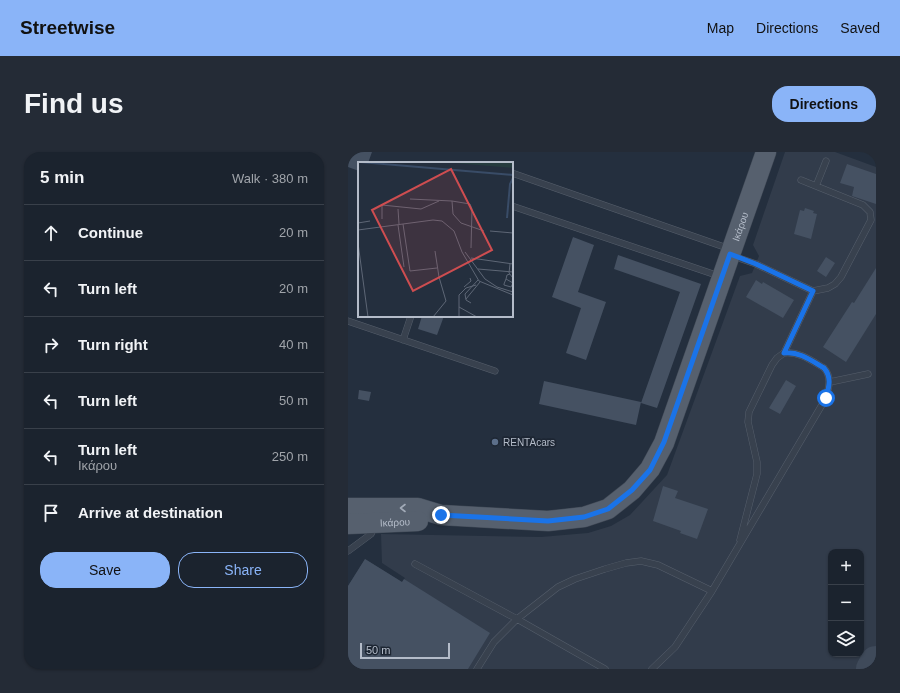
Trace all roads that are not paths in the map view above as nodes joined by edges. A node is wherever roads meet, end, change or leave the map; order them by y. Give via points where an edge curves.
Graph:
1 (766, 152) edge
2 (826, 161) dead end
3 (513, 172) edge
4 (801, 180) dead end
5 (816, 186) junction
6 (513, 206) edge
7 (731, 252) junction
8 (722, 278) junction
9 (813, 291) junction
10 (411, 317) edge
11 (348, 321) edge
12 (402, 340) junction
13 (784, 353) junction
14 (495, 371) dead end
15 (868, 374) dead end
16 (830, 382) junction
17 (348, 508) edge
18 (441, 515) junction
19 (374, 523) junction
20 (348, 524) edge
21 (738, 548) junction
22 (348, 549) edge
23 (415, 564) dead end
24 (712, 591) junction
25 (518, 619) junction
26 (477, 669) edge
27 (605, 669) edge
28 (652, 669) edge

1 - 7 main road, Ικάρου
2 - 5 lane
3 - 7 lane
4 - 5 lane
5 - 9 lane via 863,205 870,212 871,220 841,277 828,288
6 - 8 lane
7 - 8 main road, Ικάρου
7 - 9 lane
8 - 18 main road, Ικάρου via 664,442 650,470 632,490 608,509 584,517 548,521
9 - 13 lane
10 - 12 lane
11 - 12 lane
12 - 14 lane
13 - 16 lane via 794,352 824,368
13 - 21 lane via 772,365 749,412 748,422 757,462 757,474
15 - 16 lane
16 - 21 lane via 826,398
18 -> 17 main road, Ικάρου via 418,508
18 - 19 main road, Ικάρου via 417,521
19 - 20 main road, Ικάρου
19 - 22 lane via 372,534
21 - 24 lane
23 - 25 lane
24 - 25 lane via 658,565 641,561 626,563 575,579 558,588
24 - 28 lane via 675,647
25 - 26 lane via 494,642
25 - 27 lane

